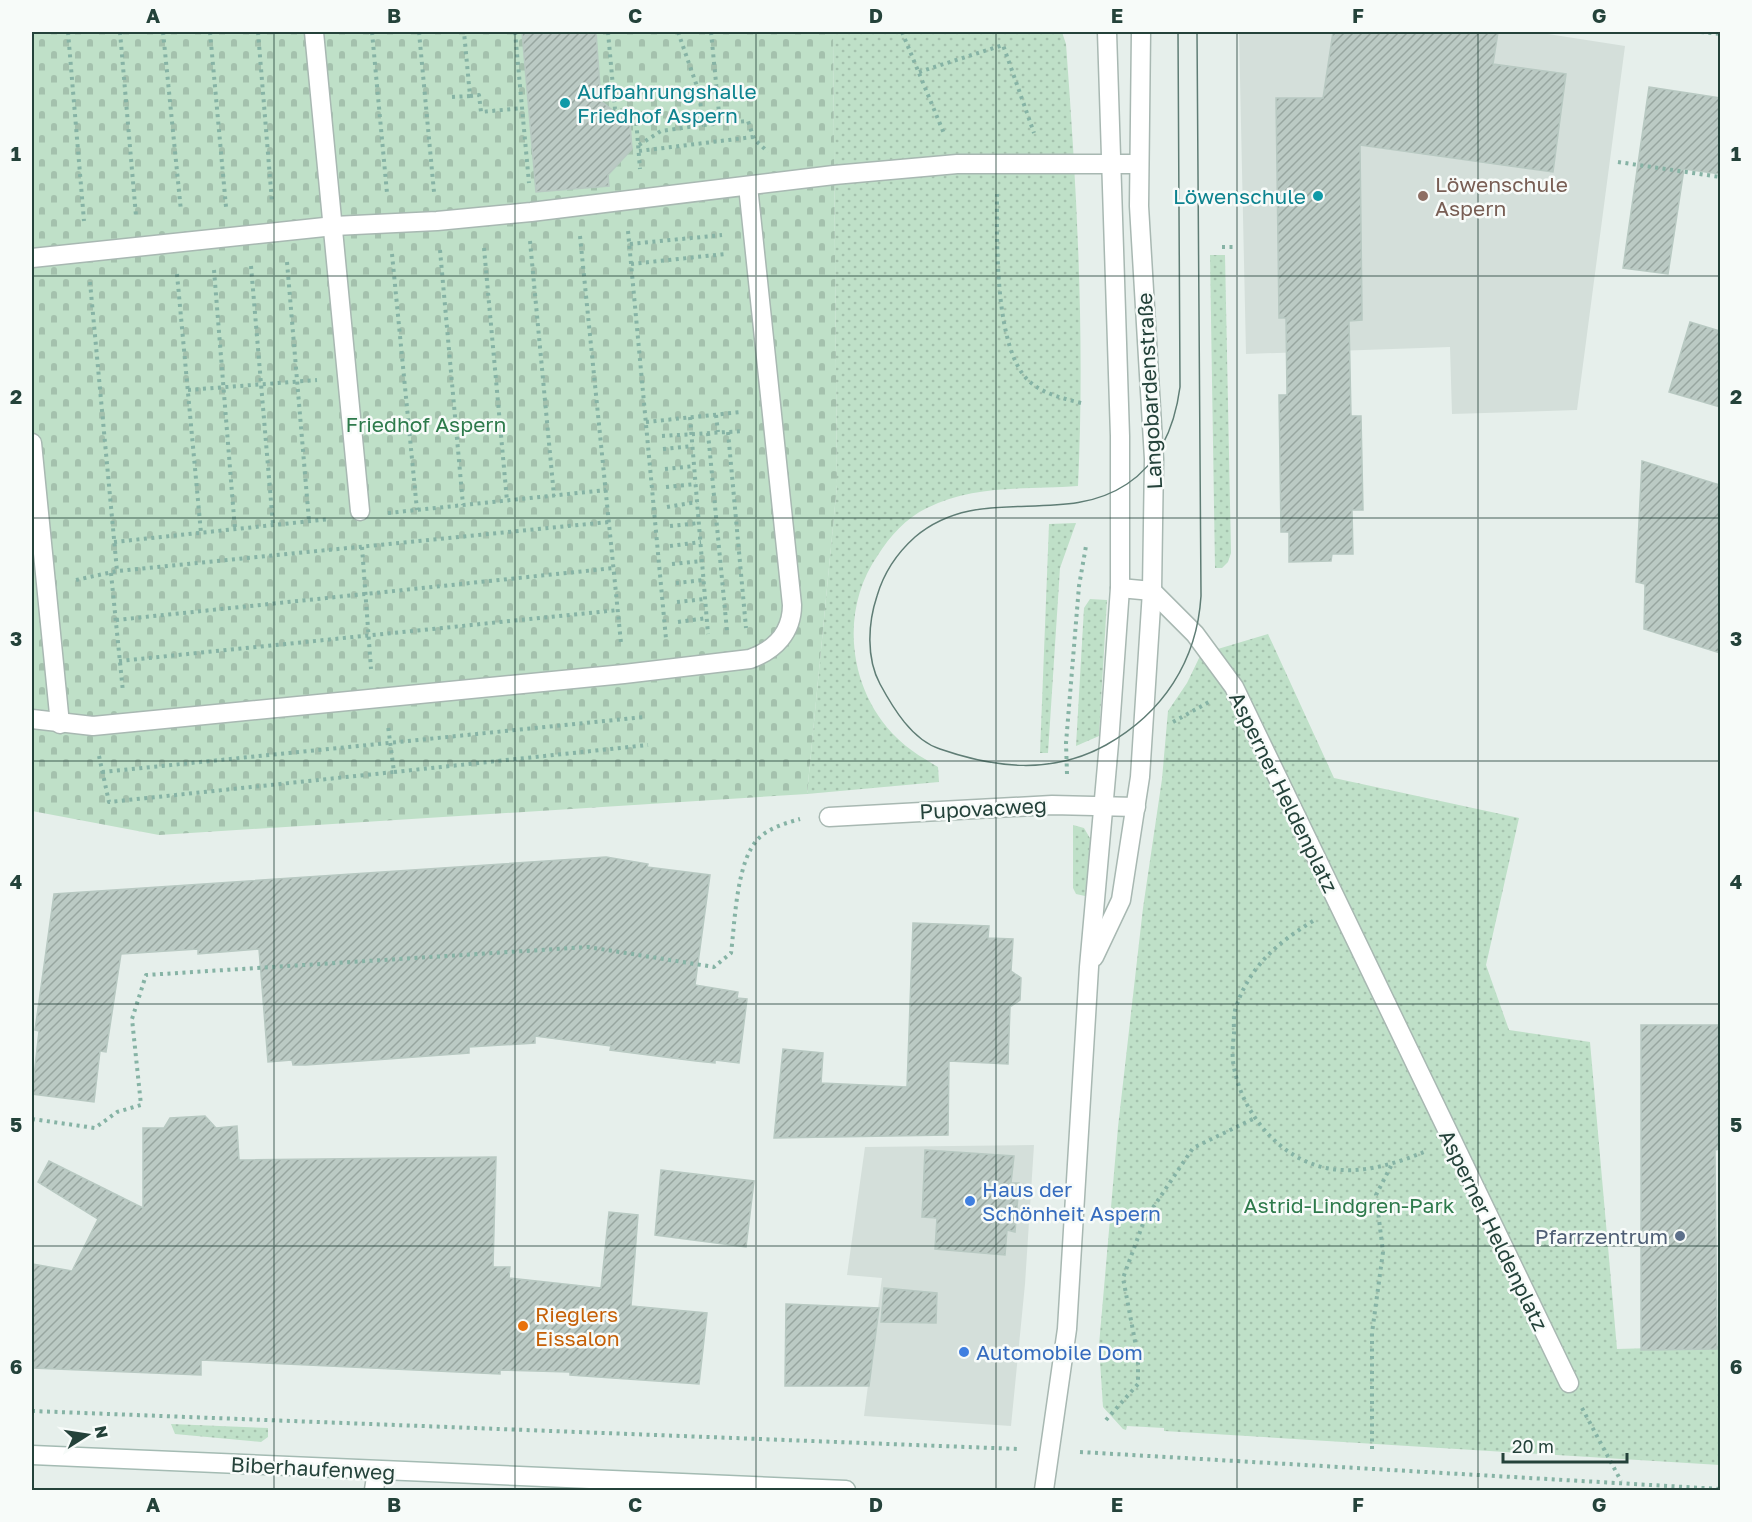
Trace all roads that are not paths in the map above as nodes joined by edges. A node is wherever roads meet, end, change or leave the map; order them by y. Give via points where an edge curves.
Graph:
1 (314, 32) edge
2 (1107, 32) edge
3 (1141, 32) edge
4 (1139, 164) junction
5 (1111, 165) junction
6 (748, 186) junction
7 (334, 226) junction
8 (32, 258) edge
9 (32, 443) edge
10 (360, 511) dead end
11 (1120, 588) junction
12 (1152, 591) junction
13 (32, 720) edge
14 (60, 724) junction
15 (1101, 806) junction
16 (1136, 807) junction
17 (830, 817) road end
18 (1089, 967) junction
19 (1569, 1383) road end
20 (32, 1455) edge
21 (377, 1471) junction
22 (374, 1491) edge
23 (846, 1491) edge
24 (1044, 1491) edge

1 - 7 street
2 - 5 street, Langobardenstraße
3 - 4 street, Langobardenstraße
4 - 5 street
4 - 12 street, Langobardenstraße via 1154,459
5 - 6 street via 957,164
5 - 11 street, Langobardenstraße via 1120,436
6 - 7 street via 531,212
6 - 14 street via 792,595 790,623 780,639 758,656 624,674 93,726
7 - 8 street
7 - 10 street
9 - 14 street
11 - 12 street
11 - 15 street
12 - 16 street, Langobardenstraße
12 - 19 street, Asperner Heldenplatz via 1196,634 1234,687
13 - 14 street
15 - 16 street, Pupovacweg
15 - 17 street, Pupovacweg via 1009,806
15 - 18 street
16 - 18 street via 1121,900
18 - 24 street via 1067,1329
20 - 21 street, Biberhaufenweg
21 - 22 street
21 - 23 street, Biberhaufenweg

